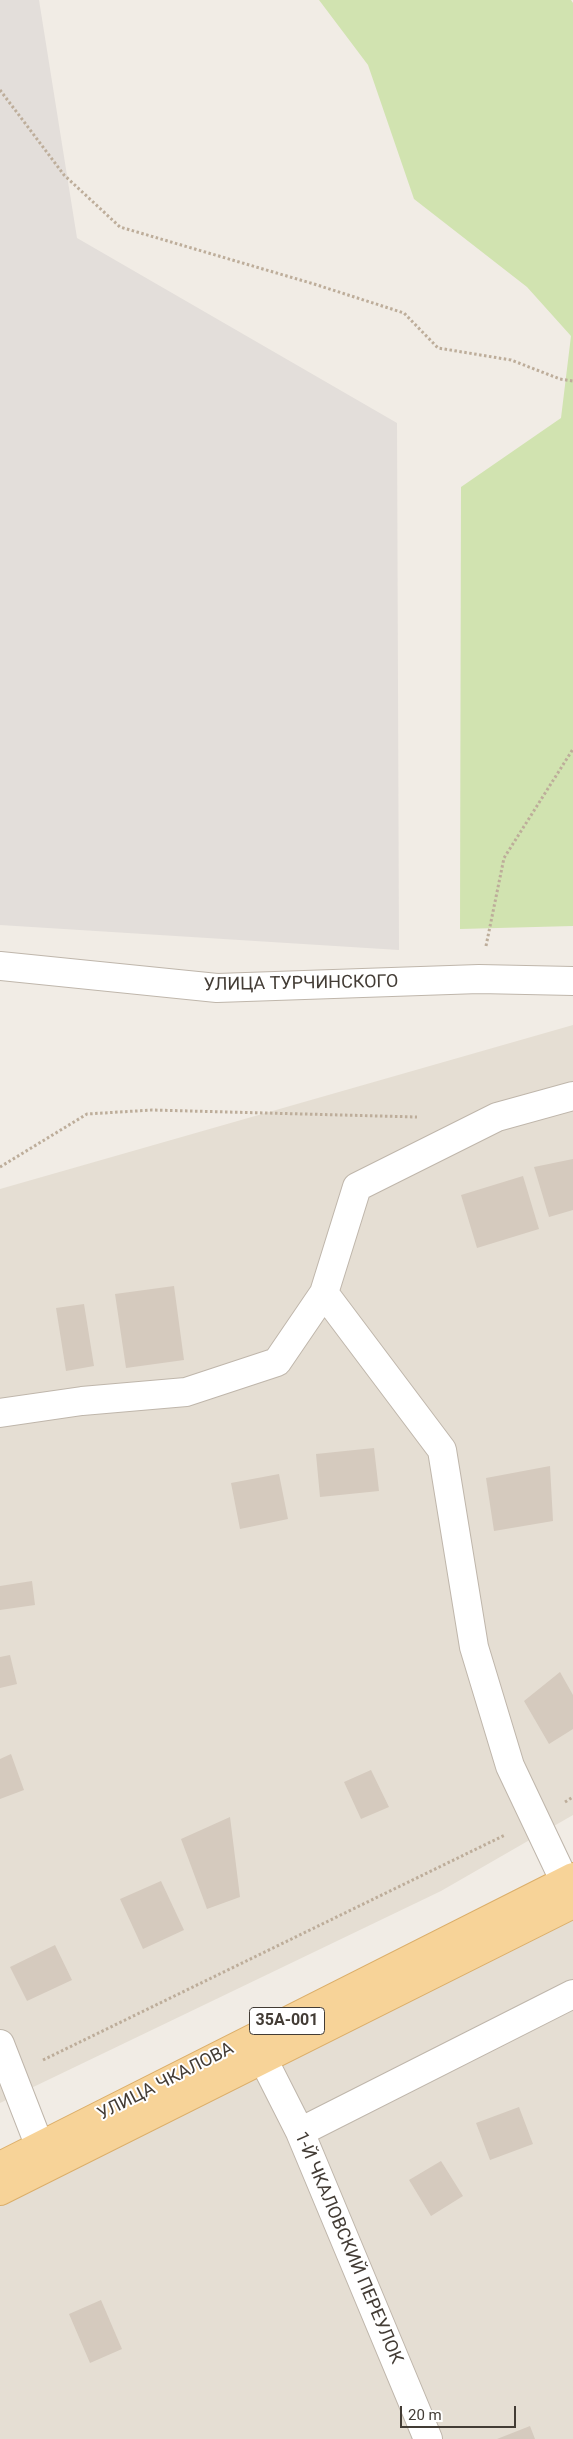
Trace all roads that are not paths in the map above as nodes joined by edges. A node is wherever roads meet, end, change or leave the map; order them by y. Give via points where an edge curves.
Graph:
1 (0, 966) edge
2 (573, 981) edge
3 (573, 1096) edge
4 (324, 1292) junction
5 (0, 1413) edge
6 (571, 1890) edge
7 (573, 1994) edge
8 (0, 2044) edge
9 (258, 2049) junction
10 (300, 2132) junction
11 (44, 2157) junction
12 (0, 2166) edge
13 (0, 2191) edge
14 (428, 2439) edge

1 - 2 street, УЛИЦА ТУРЧИНСКОГО via 217,988 479,979
3 - 4 street via 497,1117 357,1187
4 - 5 street via 277,1362 186,1392 82,1401
4 - 6 street via 442,1450 474,1647 510,1766
6 - 9 main road, УЛИЦА ЧКАЛОВА / 35А-001
7 - 10 street
8 - 11 street
9 - 10 street, 1-Й ЧКАЛОВСКИЙ ПЕРЕУЛОК
9 - 11 main road, УЛИЦА ЧКАЛОВА / 35А-001
10 - 14 street, 1-Й ЧКАЛОВСКИЙ ПЕРЕУЛОК
11 - 12 main road, УЛИЦА ЧКАЛОВА / 35А-001
11 - 13 main road, УЛИЦА ЧКАЛОВА / 35А-001

